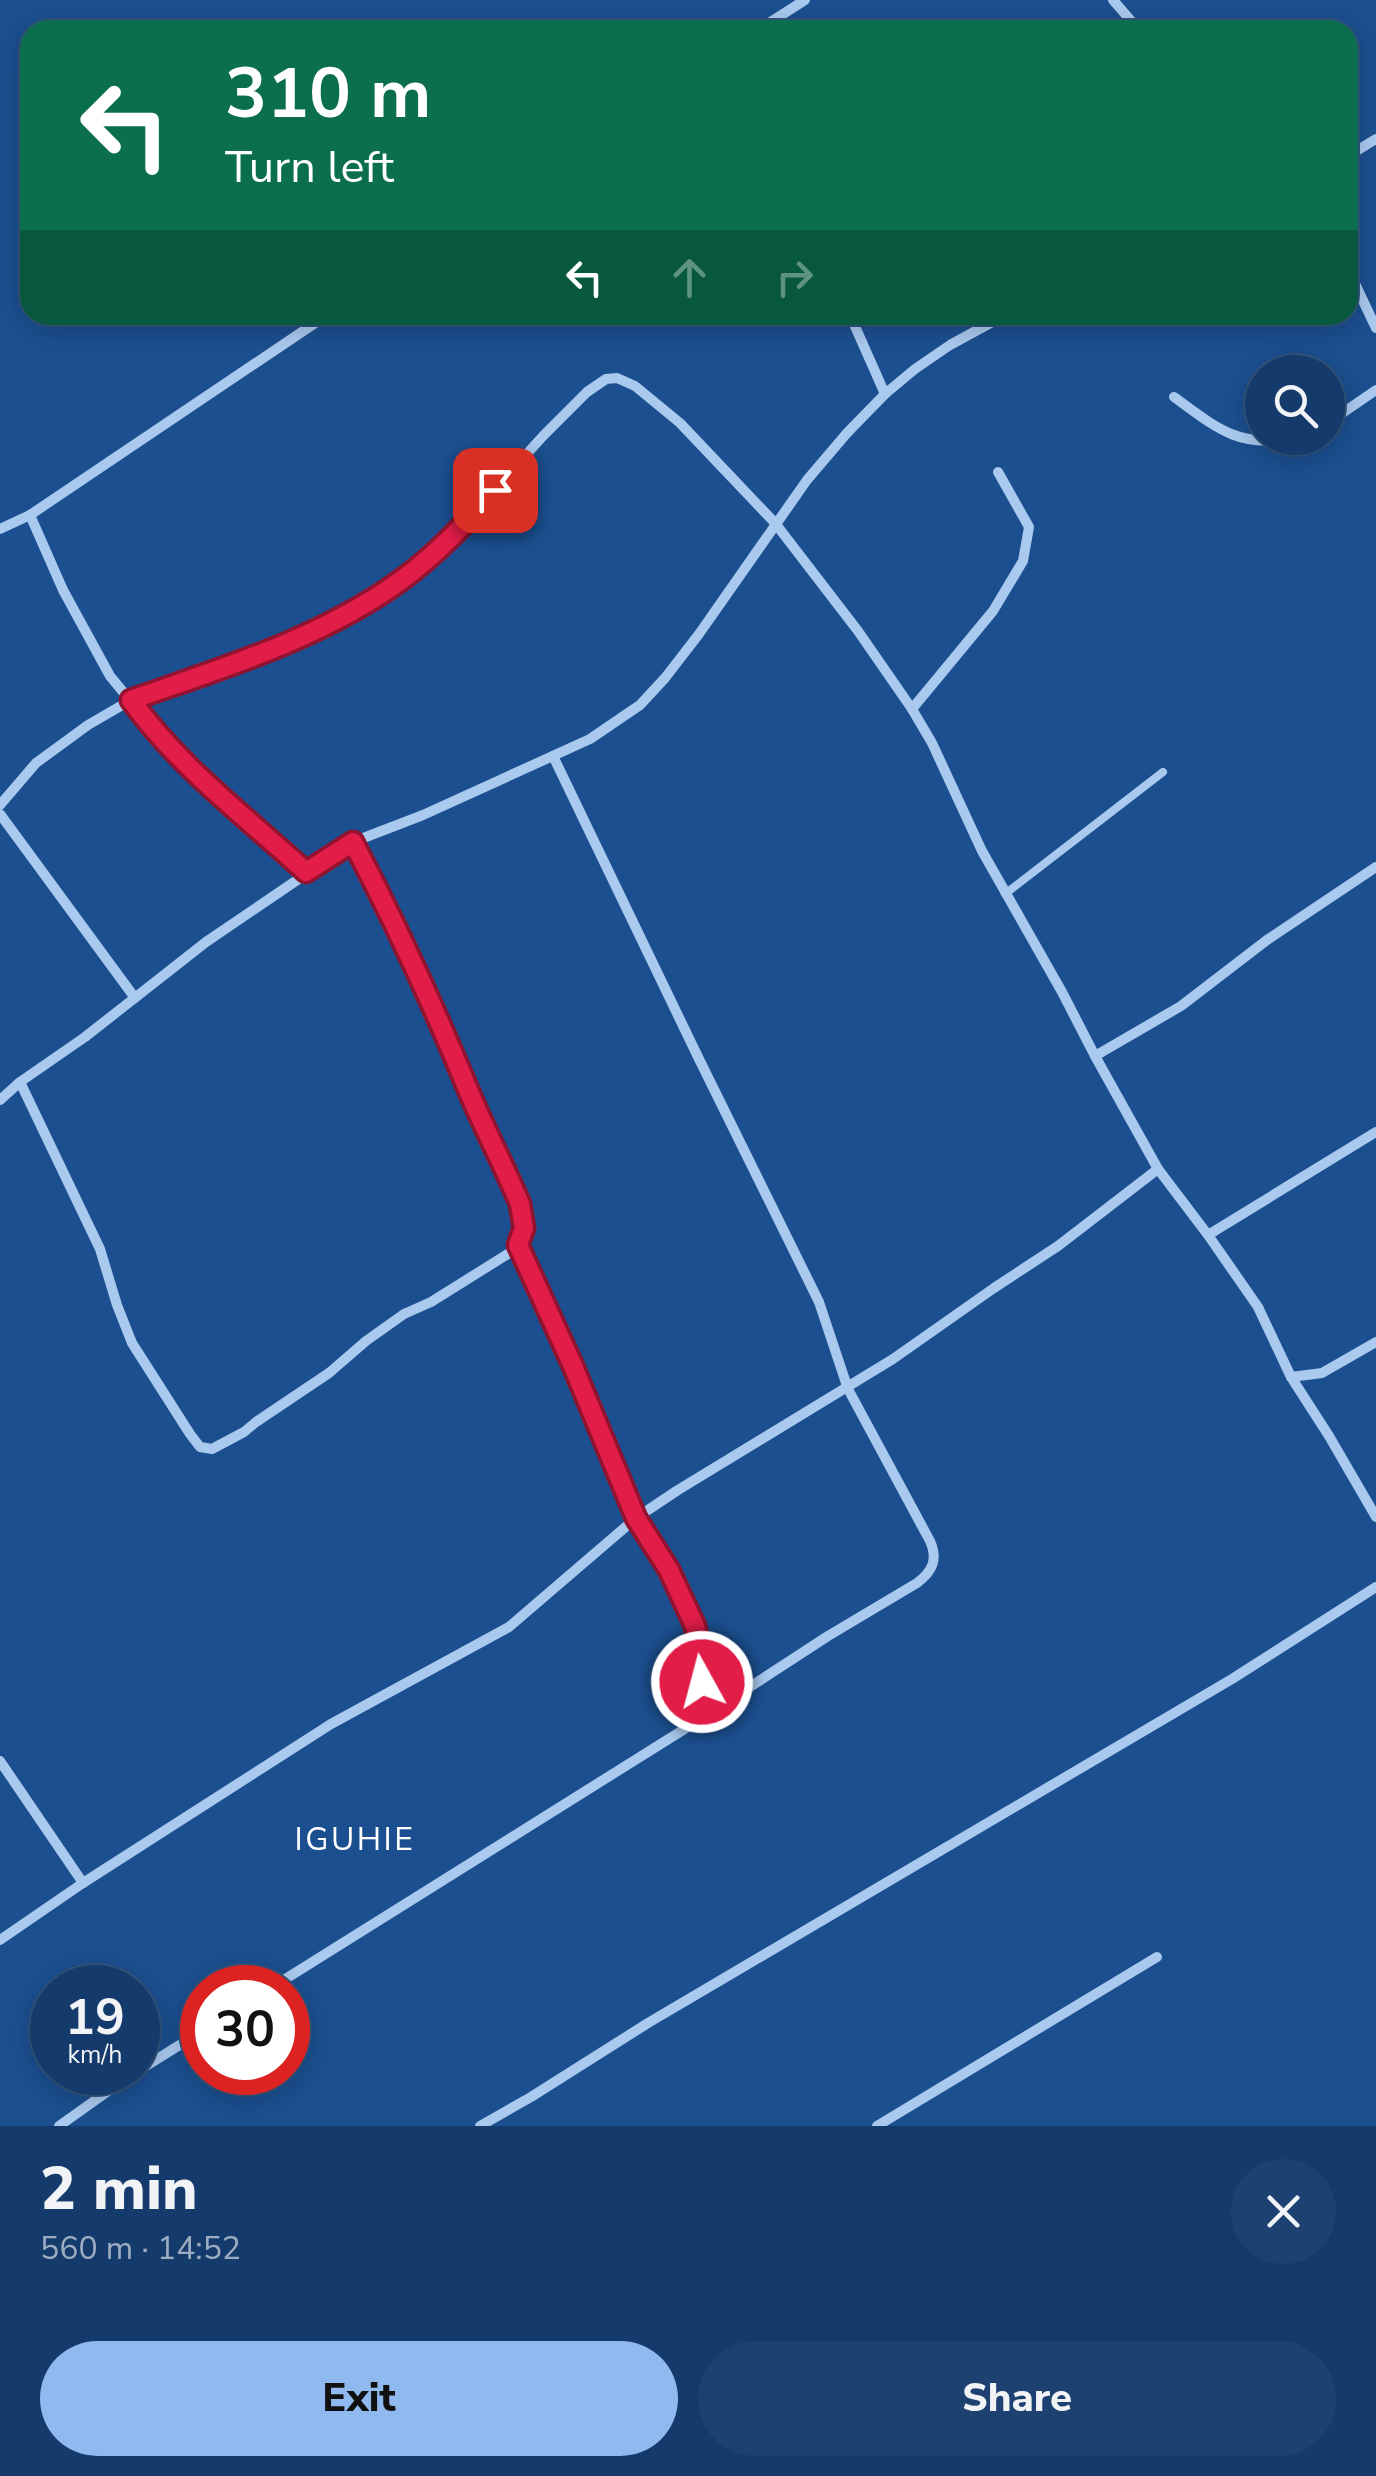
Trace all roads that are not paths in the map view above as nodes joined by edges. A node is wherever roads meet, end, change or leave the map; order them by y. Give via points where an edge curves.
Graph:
1 (805, 0) edge
2 (1113, 0) edge
3 (774, 20) edge
4 (1130, 20) edge
5 (1358, 290) edge
6 (312, 325) edge
7 (854, 325) edge
8 (986, 325) edge
9 (1376, 328) edge
10 (1376, 390) edge
11 (885, 394) junction
12 (1174, 397) dead end
13 (1345, 411) edge
14 (1245, 437) edge
15 (998, 472) dead end
16 (30, 515) junction
17 (776, 523) junction
18 (0, 530) edge
19 (131, 700) junction
20 (912, 710) junction
21 (553, 756) junction
22 (1162, 772) dead end
23 (0, 805) edge
24 (0, 814) edge
25 (353, 842) junction
26 (1376, 867) edge
27 (306, 872) junction
28 (1005, 894) junction
29 (134, 998) junction
30 (1095, 1056) junction
31 (20, 1082) junction
32 (0, 1100) edge
33 (1376, 1132) edge
34 (1158, 1169) junction
35 (1208, 1234) junction
36 (518, 1245) junction
37 (1376, 1342) edge
38 (1291, 1377) junction
39 (848, 1388) junction
40 (1376, 1517) edge
41 (636, 1518) junction
42 (1376, 1587) edge
43 (699, 1720) junction
44 (0, 1760) edge
45 (83, 1883) junction
46 (0, 1940) edge
47 (1157, 1957) dead end
48 (308, 1965) edge
49 (103, 2095) edge
50 (59, 2126) edge
51 (480, 2126) edge
52 (877, 2126) edge

1 - 3 street
2 - 4 street
5 - 9 street
6 - 16 street
7 - 11 street
8 - 11 street
10 - 13 street
11 - 17 street
12 - 14 street via 1222,433
15 - 20 street via 1029,527 1023,561 993,611
16 - 18 street
16 - 19 street via 86,633
17 - 19 street via 680,423 635,386 606,379 542,436 446,544 398,583 268,651
17 - 20 street
17 - 21 street via 653,692 618,722
19 - 23 street via 36,763
19 - 27 street via 175,755
20 - 28 street
21 - 25 street
21 - 39 street via 820,1302
22 - 28 lane
24 - 29 street
25 - 27 street
25 - 36 street via 520,1204 524,1228
26 - 30 street via 1182,1006
27 - 29 street
28 - 30 street
29 - 31 street
30 - 34 street
31 - 32 street
31 - 36 street via 100,1249 132,1343 205,1448 244,1432 404,1314
33 - 35 street
34 - 35 street
34 - 39 street via 1058,1246
35 - 38 street via 1258,1307
36 - 41 street
37 - 38 street via 1322,1373
38 - 40 street
39 - 41 street
39 - 43 street via 930,1541 932,1568
41 - 43 street via 669,1570 700,1642
41 - 45 street via 508,1626 331,1724
42 - 51 street
43 - 48 street
44 - 45 street
45 - 46 street
47 - 52 street
49 - 50 street

